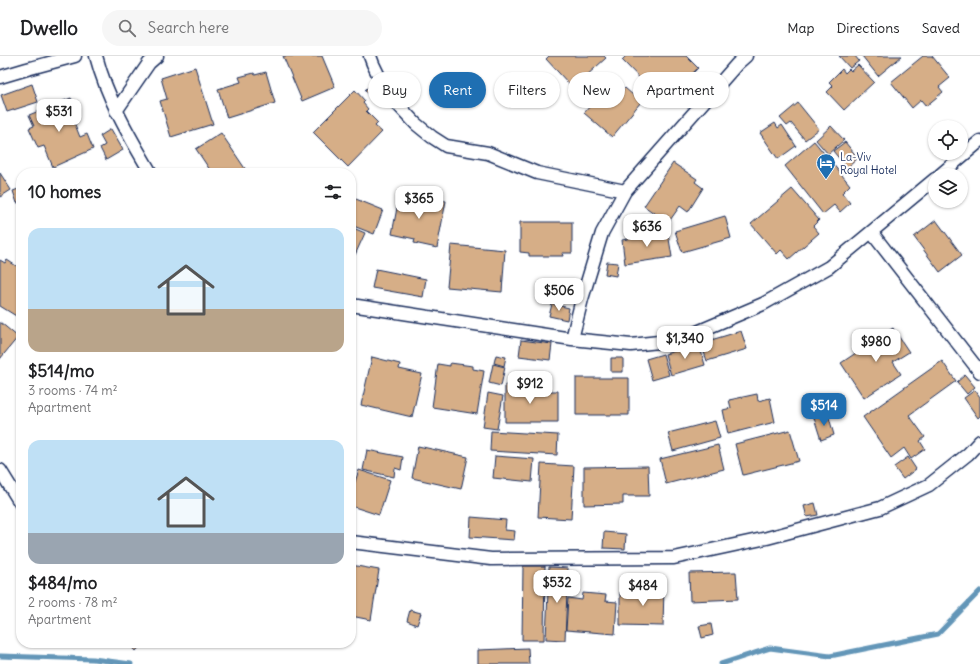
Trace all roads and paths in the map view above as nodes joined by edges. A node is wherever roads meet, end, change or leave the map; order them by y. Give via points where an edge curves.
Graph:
1 (75, 56) edge
2 (96, 56) edge
3 (157, 56) edge
4 (370, 56) edge
5 (738, 58) edge
6 (0, 77) edge
7 (116, 111) junction
8 (980, 141) edge
9 (148, 168) edge
10 (948, 168) edge
11 (928, 185) edge
12 (625, 191) junction
13 (872, 233) junction
14 (356, 306) edge
15 (572, 339) junction
16 (980, 372) edge
17 (980, 441) edge
18 (0, 470) edge
19 (16, 496) edge
20 (356, 543) edge

1 - 6 street
2 - 7 street
3 - 7 street via 149,62
4 - 12 street via 387,93 416,124 446,146 488,153 544,175
5 - 12 street
7 - 9 street
8 - 10 street
11 - 13 street
12 - 15 street via 602,232
13 - 15 street via 829,267 763,304 695,333 659,342 631,345
13 - 16 street
14 - 15 street
17 - 20 street via 968,454 929,485 880,508 767,538 674,558 491,559
18 - 19 street

